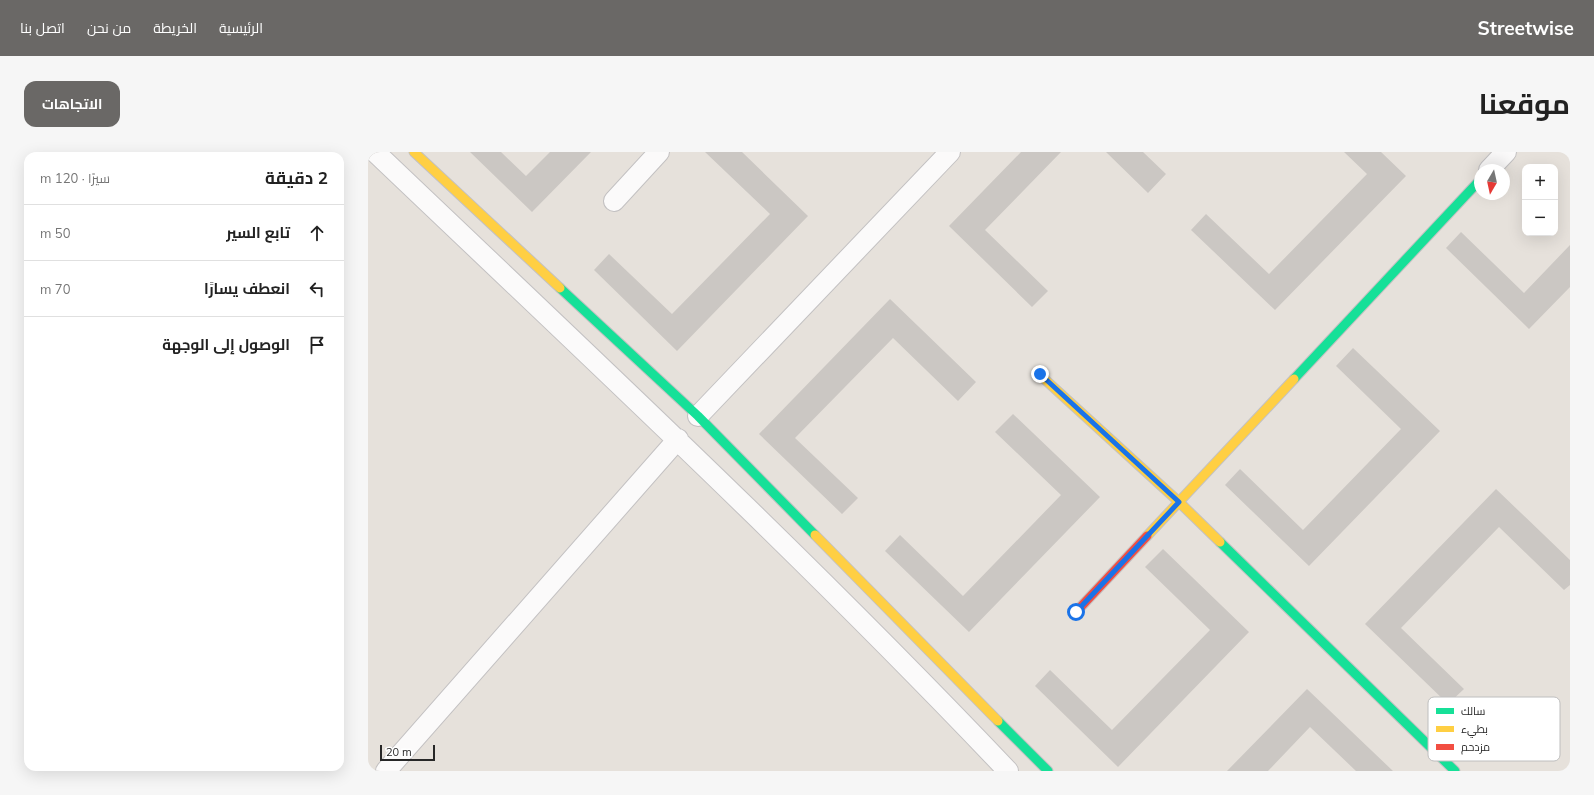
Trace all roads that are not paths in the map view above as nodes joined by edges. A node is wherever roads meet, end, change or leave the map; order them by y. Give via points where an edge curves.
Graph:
1 (375, 152) edge
2 (414, 152) edge
3 (660, 152) edge
4 (950, 152) edge
5 (1506, 152) edge
6 (1495, 164) edge
7 (1474, 186) edge
8 (614, 201) dead end
9 (1040, 374) dead end
10 (698, 416) junction
11 (678, 440) junction
12 (1179, 502) junction
13 (1076, 612) dead end
14 (1428, 746) edge
15 (1444, 761) edge
16 (386, 771) edge
17 (1008, 771) edge
18 (1048, 771) edge
19 (1454, 771) edge

1 - 11 street
2 - 10 street
3 - 8 street
4 - 10 street
5 - 6 street
7 - 12 street
9 - 12 street
10 - 18 street
11 - 16 street
11 - 17 street via 957,717
12 - 13 street
12 - 14 street
15 - 19 street

